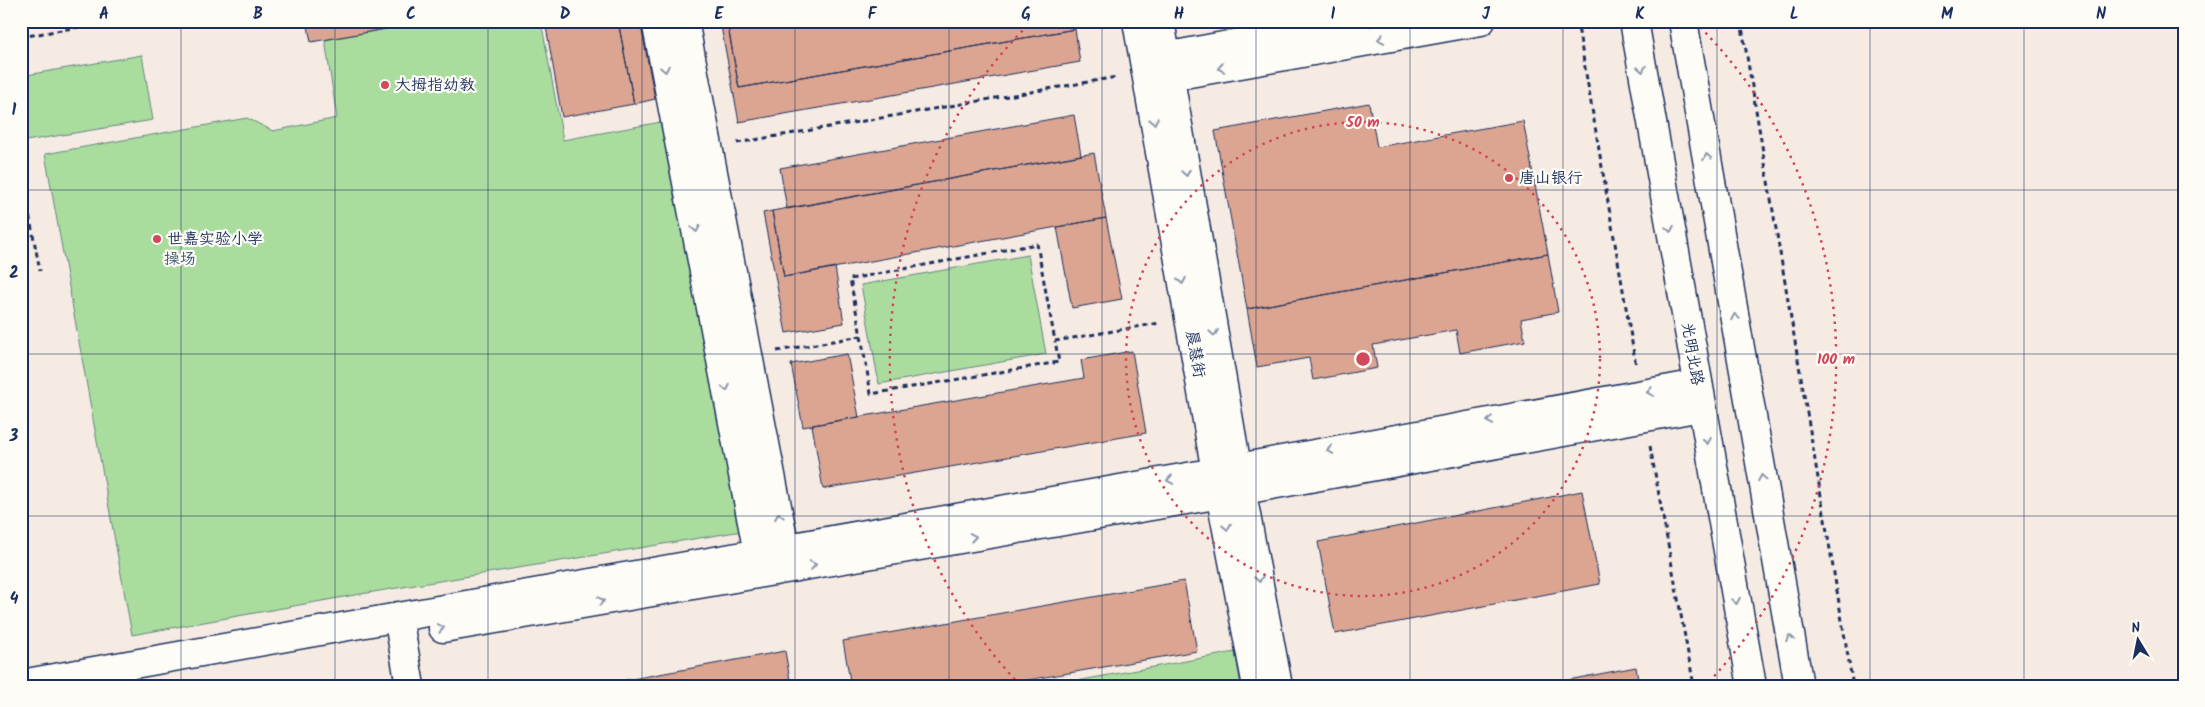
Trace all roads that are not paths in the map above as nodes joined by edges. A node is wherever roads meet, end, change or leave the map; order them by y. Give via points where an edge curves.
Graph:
1 (656, 21) edge
2 (684, 21) edge
3 (1137, 21) edge
4 (1160, 21) edge
5 (1357, 21) edge
6 (1481, 21) edge
7 (1634, 21) edge
8 (1683, 21) edge
9 (1154, 70) junction
10 (1699, 395) junction
11 (1229, 481) junction
12 (772, 558) junction
13 (392, 627) junction
14 (21, 684) edge
15 (117, 686) edge
16 (394, 686) edge
17 (410, 686) edge
18 (1257, 686) edge
19 (1278, 686) edge
20 (1752, 686) edge
21 (1799, 686) edge

1 -> 12 street
12 -> 2 street via 749,356
3 - 9 street, 晨慧街
4 - 9 street, 晨慧街
5 - 9 street
6 -> 9 street
7 -> 10 street, 光明北路
21 -> 8 street
9 -> 11 street, 晨慧街
9 -> 11 street, 晨慧街 via 1189,318
10 - 11 street
10 -> 20 street, 光明北路
11 - 12 street
11 -> 18 street, 晨慧街
11 -> 19 street, 晨慧街
12 - 13 street
13 - 14 street
13 - 15 street
13 - 16 street
13 - 17 street

